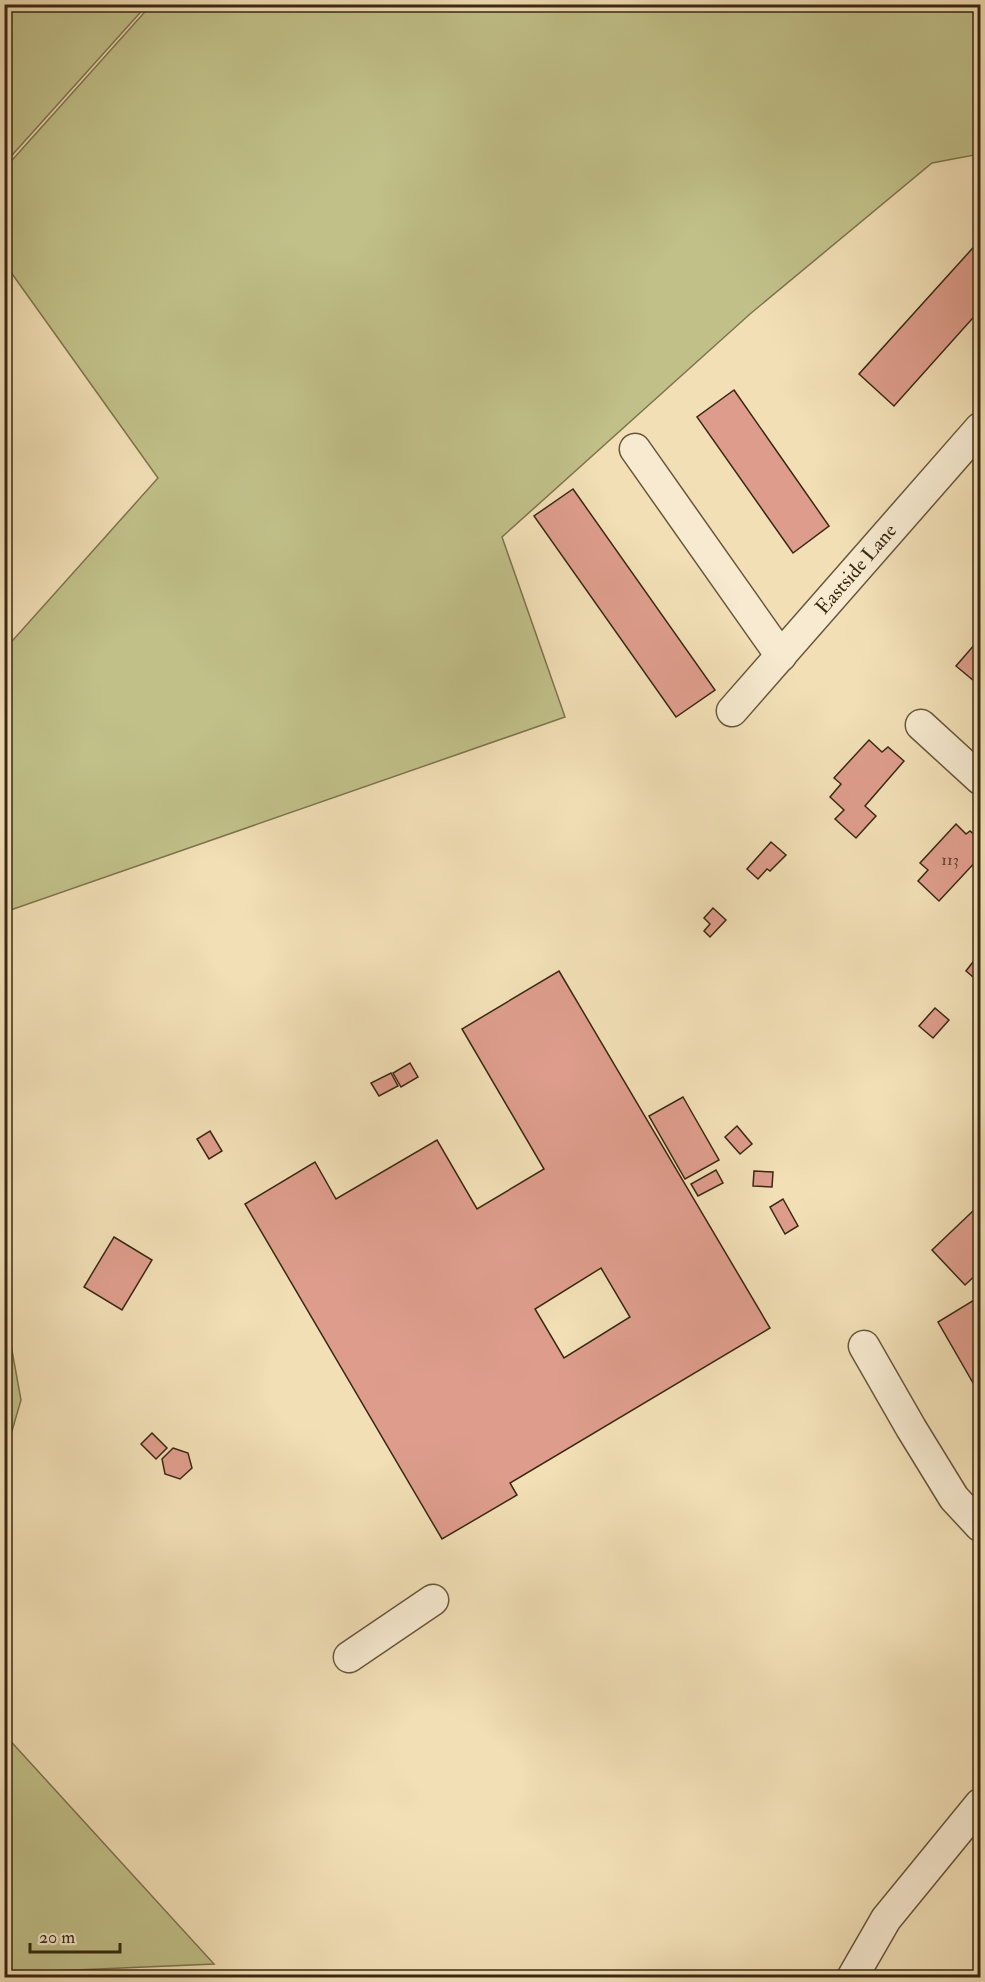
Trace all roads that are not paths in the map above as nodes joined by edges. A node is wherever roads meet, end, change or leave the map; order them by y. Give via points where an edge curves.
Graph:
1 (981, 428) edge
2 (635, 449) dead end
3 (781, 656) junction
4 (732, 711) dead end
5 (921, 725) dead end
6 (981, 779) edge
7 (864, 1346) dead end
8 (981, 1526) edge
9 (433, 1600) dead end
10 (349, 1657) dead end
11 (981, 1804) edge
12 (852, 1977) edge

1 - 3 street, Eastside Lane
2 - 3 street
3 - 4 street, Eastside Lane
5 - 6 street
7 - 8 street via 954,1497
9 - 10 street
11 - 12 street via 886,1919

